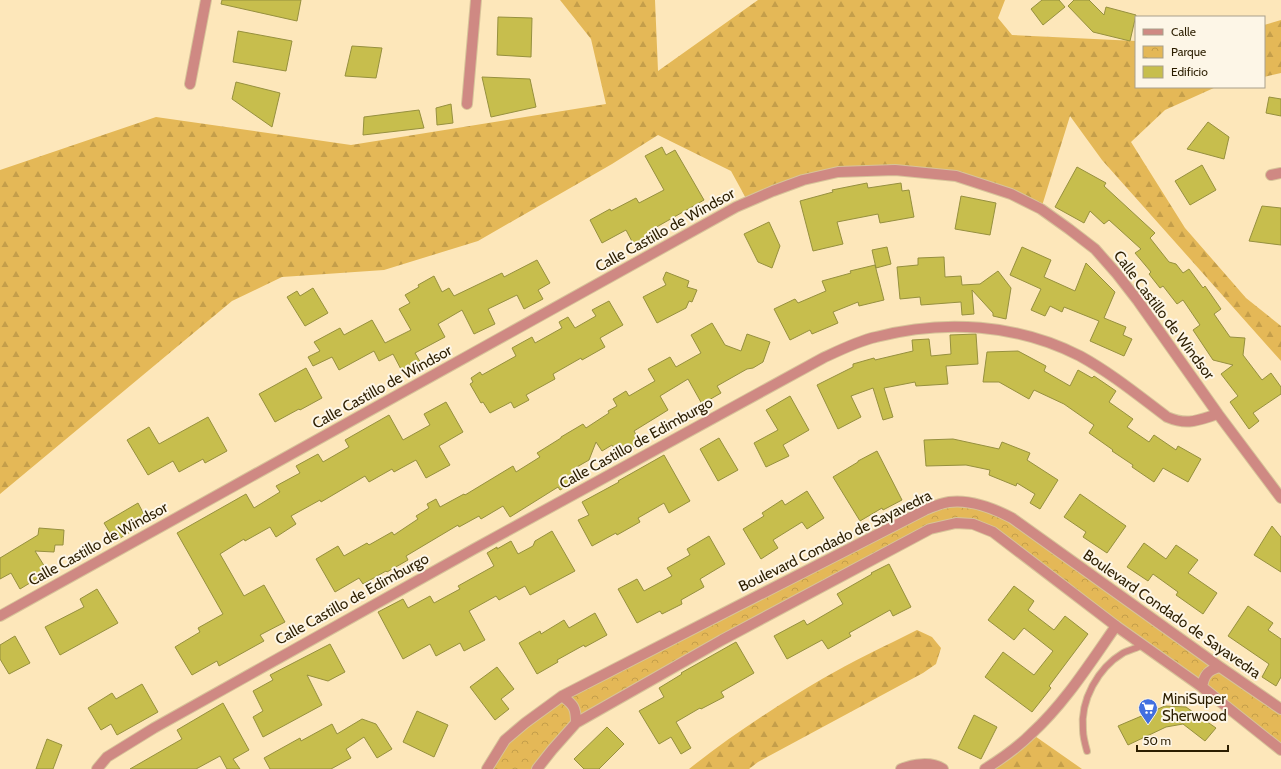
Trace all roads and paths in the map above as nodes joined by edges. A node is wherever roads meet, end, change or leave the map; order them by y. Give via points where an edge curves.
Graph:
1 (206, 0) edge
2 (476, 0) edge
3 (190, 84) dead end
4 (467, 104) dead end
5 (1218, 414) junction
6 (1281, 498) edge
7 (0, 616) edge
8 (1116, 626) junction
9 (1143, 645) junction
10 (1220, 667) junction
11 (1202, 687) junction
12 (562, 696) junction
13 (1281, 709) edge
14 (576, 723) junction
15 (1281, 750) edge
16 (1087, 751) dead end
17 (97, 769) edge
18 (487, 769) edge
19 (537, 769) edge
20 (901, 769) edge
21 (943, 769) edge
22 (985, 769) edge

1 - 3 street
2 - 4 street
5 - 6 street, Calle Castillo de Windsor
5 - 7 street, Calle Castillo de Windsor via 1117,274 1095,249 1041,209 1011,194 956,176 895,170 838,172 804,180 736,207
5 - 17 street, Calle Castillo de Edimburgo via 1188,422 1167,417 1097,366 1079,356 1060,347 1012,332 948,326 904,330 875,337 823,358 474,549 154,728 107,757
8 - 9 street, Boulevard Condado de Sayavedra
8 - 14 street, Boulevard Condado de Sayavedra via 993,532 973,524 956,523 930,529 722,640
8 - 22 street via 1052,713 1006,756
9 - 11 street, Boulevard Condado de Sayavedra
9 - 16 lane via 1123,654 1105,668 1092,686 1084,707 1082,729
10 - 11 street via 1207,673
10 - 12 street, Boulevard Condado de Sayavedra via 1012,518 992,508 948,502 925,510
10 - 13 street, Boulevard Condado de Sayavedra
11 - 15 street, Boulevard Condado de Sayavedra
12 - 14 street via 576,711
12 - 18 street, Boulevard Condado de Sayavedra via 505,740
14 - 19 street, Boulevard Condado de Sayavedra
20 - 21 street via 928,764

